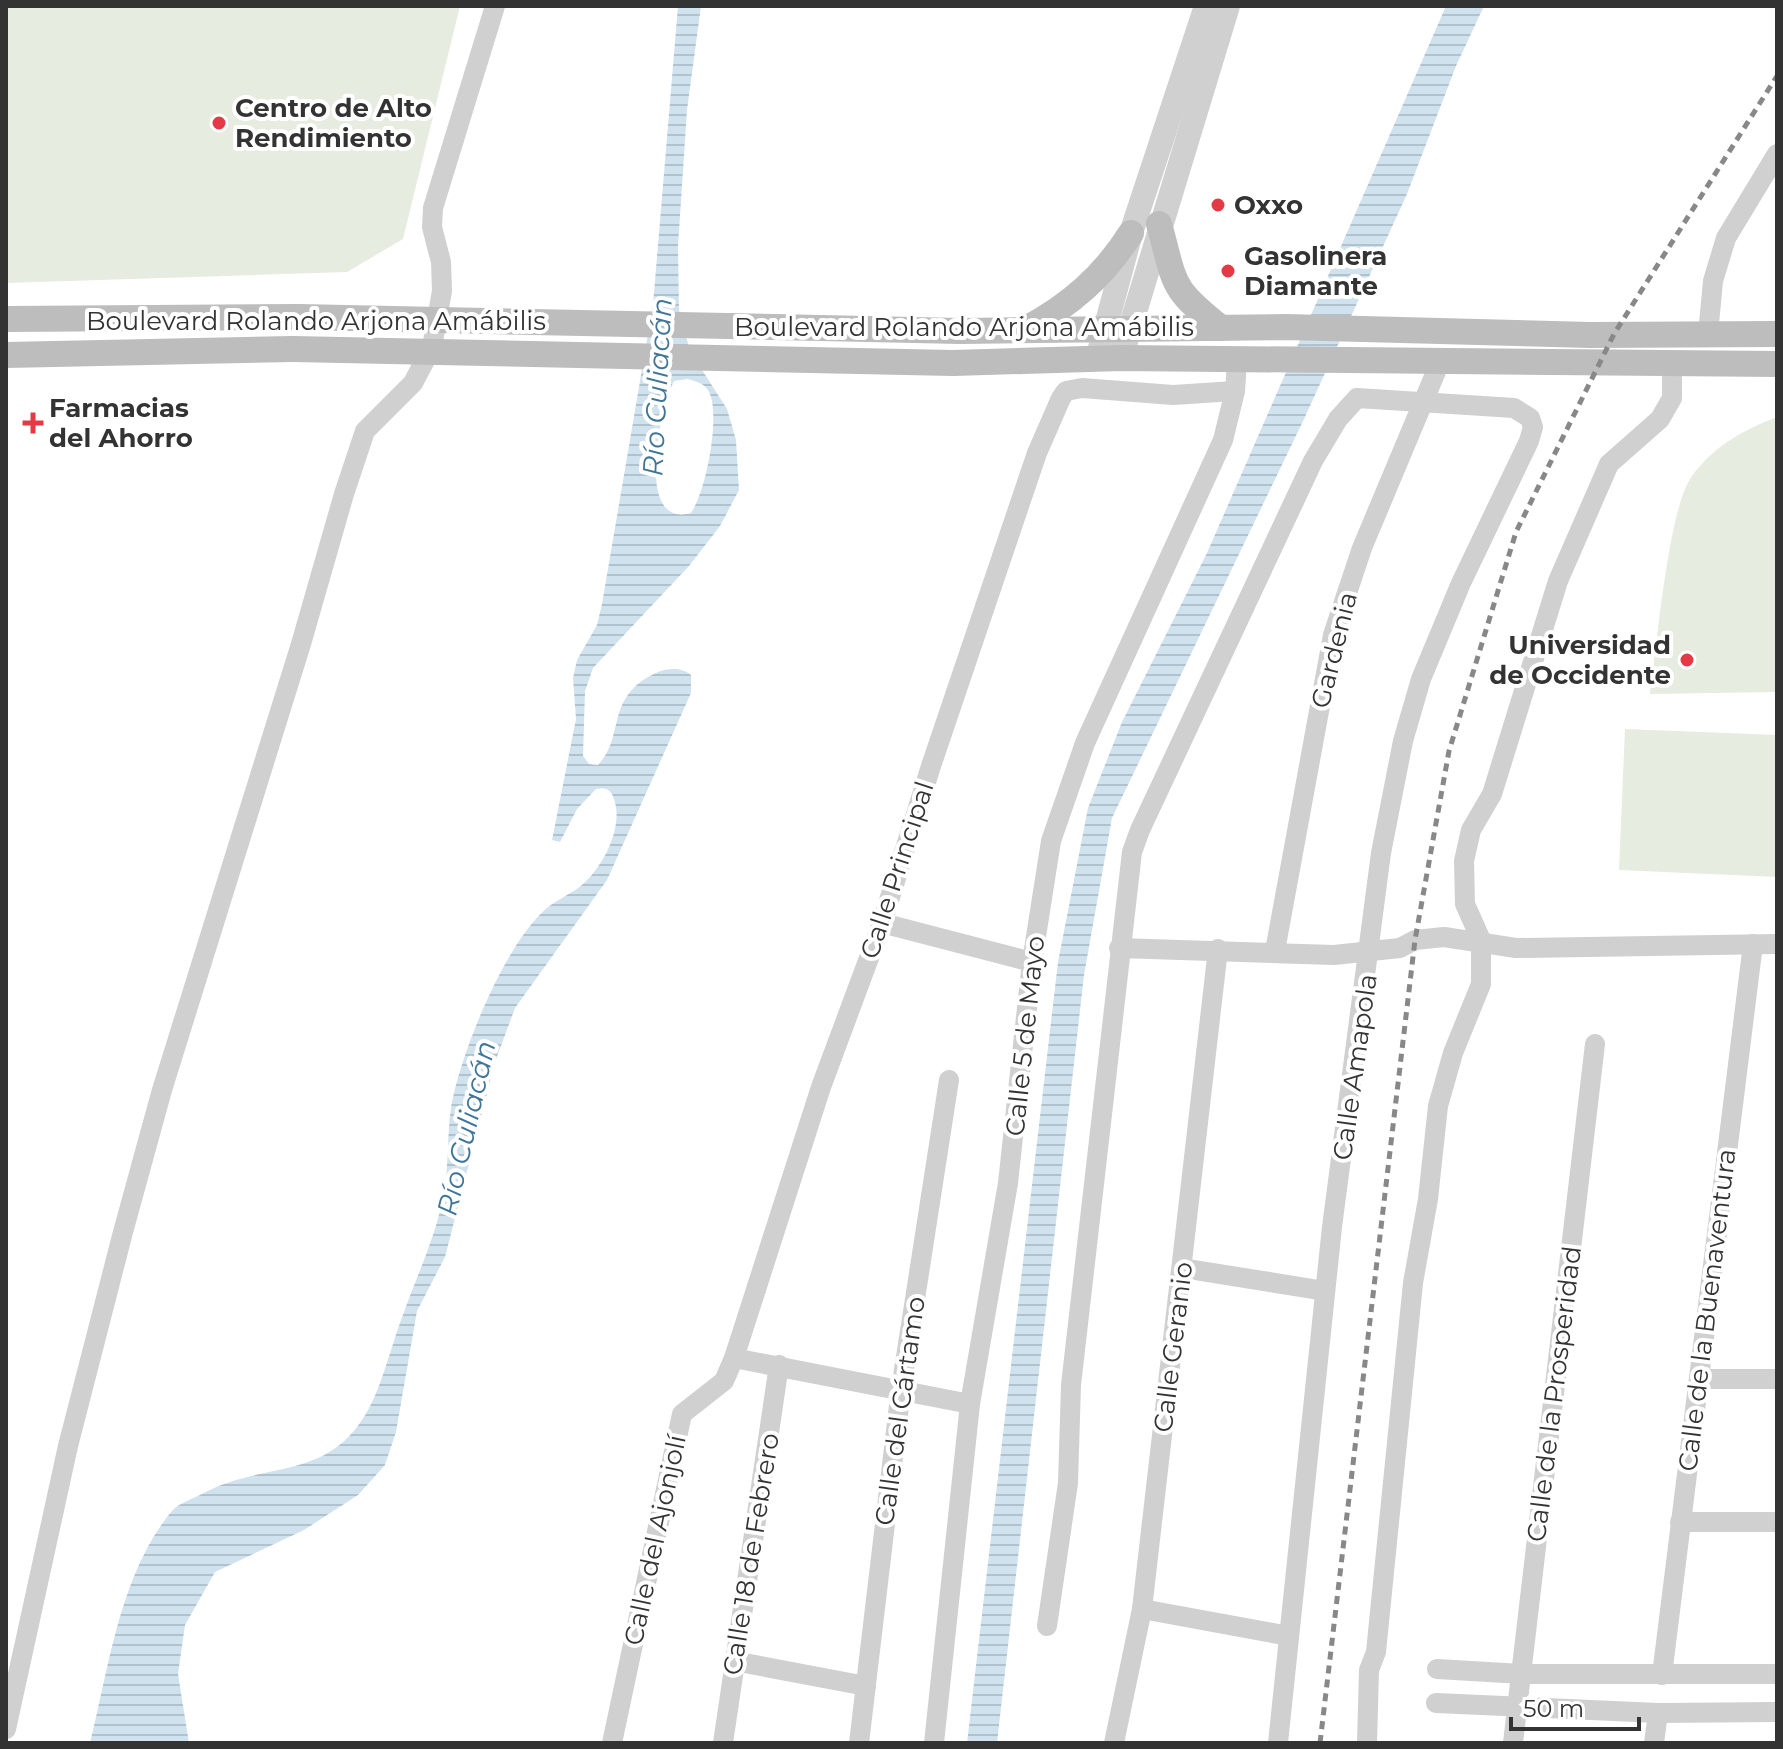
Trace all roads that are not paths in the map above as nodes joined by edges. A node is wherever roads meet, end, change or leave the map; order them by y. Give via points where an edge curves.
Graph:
1 (495, 6) edge
2 (1206, 6) edge
3 (1228, 6) edge
4 (1777, 154) edge
5 (1156, 209) junction
6 (1131, 233) junction
7 (6, 319) edge
8 (1117, 327) junction
9 (1221, 328) junction
10 (1020, 332) junction
11 (1708, 334) junction
12 (1777, 334) edge
13 (6, 355) edge
14 (1109, 359) junction
15 (1237, 361) junction
16 (1440, 362) junction
17 (1672, 364) junction
18 (1777, 364) edge
19 (1235, 391) junction
20 (1424, 404) junction
21 (882, 923) junction
22 (1481, 940) junction
23 (1753, 944) junction
24 (1777, 944) edge
25 (1119, 948) junction
26 (1218, 949) junction
27 (1275, 951) junction
28 (1370, 952) junction
29 (1032, 962) junction
30 (1595, 1044) dead end
31 (949, 1080) dead end
32 (1182, 1268) junction
33 (1325, 1291) junction
34 (734, 1358) junction
35 (779, 1365) junction
36 (1699, 1379) junction
37 (1777, 1379) edge
38 (901, 1389) junction
39 (970, 1404) junction
40 (1680, 1522) junction
41 (1777, 1522) edge
42 (1142, 1609) junction
43 (1047, 1626) dead end
44 (1289, 1636) junction
45 (734, 1661) junction
46 (1437, 1669) dead end
47 (1522, 1674) junction
48 (1777, 1674) edge
49 (1662, 1675) junction
50 (866, 1686) junction
51 (1436, 1703) dead end
52 (1517, 1709) junction
53 (1777, 1712) edge
54 (1658, 1713) junction
55 (6, 1729) edge
56 (612, 1743) edge
57 (723, 1743) edge
58 (859, 1743) edge
59 (934, 1743) edge
60 (1114, 1743) edge
61 (1278, 1743) edge
62 (1367, 1743) edge
63 (1513, 1743) edge
64 (1654, 1743) edge

1 - 55 street via 433,208 442,291 432,347 413,383 365,431 344,494 123,1232 68,1446
2 - 5 street
3 - 5 street
4 - 11 street via 1726,238 1713,281
5 - 6 street
5 - 8 street
5 - 9 main road via 1177,287
6 - 8 street
6 - 10 main road via 1068,306
7 - 10 main road, Boulevard Rolando Arjona Amábilis, bridge via 299,317
8 - 9 main road, Boulevard Rolando Arjona Amábilis
8 - 10 main road, Boulevard Rolando Arjona Amábilis
8 - 14 street
9 - 11 main road, Boulevard Rolando Arjona Amábilis
11 - 12 main road, Boulevard Rolando Arjona Amábilis
13 - 14 main road, Boulevard Rolando Arjona Amábilis, bridge via 293,349 953,363
14 - 15 main road, Boulevard Rolando Arjona Amábilis
15 - 16 main road, Boulevard Rolando Arjona Amábilis
15 - 19 street, Calle 5 de Mayo
16 - 17 main road, Boulevard Rolando Arjona Amábilis
16 - 20 street, Gardenia
17 - 18 main road, Boulevard Rolando Arjona Amábilis
17 - 22 street via 1672,398 1660,419 1609,464 1565,566 1492,794 1471,830 1464,861 1465,904
19 - 21 street, Calle Principal via 1173,395 1073,389 1061,398 1037,453
19 - 29 street, Calle 5 de Mayo via 1223,440 1085,743 1061,808 1043,879
20 - 25 street via 1357,398 1313,461 1140,830 1132,852
20 - 27 street, Gardenia via 1362,548 1333,635
20 - 28 street, Calle Amapola via 1514,408 1530,418 1533,427 1467,570 1410,715 1381,853
21 - 29 street
21 - 34 street, Calle Principal via 821,1087
22 - 23 street via 1516,948
22 - 28 street via 1444,937
22 - 62 street via 1481,984 1438,1106 1413,1283 1376,1652 1369,1670
23 - 24 street
23 - 36 street, Calle de la Buenaventura
25 - 26 street
25 - 43 street via 1071,1385 1068,1483
26 - 27 street
26 - 32 street, Calle Geranio
27 - 28 street
28 - 33 street, Calle Amapola
29 - 39 street, Calle 5 de Mayo via 1008,1183
30 - 47 street, Calle de la Prosperidad
31 - 38 street, Calle del Cártamo
32 - 33 street
32 - 42 street, Calle Geranio
33 - 44 street, Calle Amapola
34 - 35 street
34 - 56 street, Calle del Ajonjolí via 724,1381 682,1414
35 - 38 street
35 - 45 street, Calle 18 de Febrero
36 - 37 street
36 - 40 street, Calle de la Buenaventura
38 - 39 street
38 - 50 street, Calle del Cártamo
39 - 59 street, Calle 5 de Mayo
40 - 41 street
40 - 49 street, Calle de la Buenaventura
42 - 44 street
42 - 60 street, Calle Geranio
44 - 61 street, Calle Amapola
45 - 50 street
45 - 57 street, Calle 18 de Febrero
46 - 47 street
47 - 49 street
47 - 52 street, Calle de la Prosperidad
48 - 49 street
50 - 58 street, Calle del Cártamo
51 - 52 street
52 - 54 street
52 - 63 street, Calle de la Prosperidad
53 - 54 street
54 - 64 street

